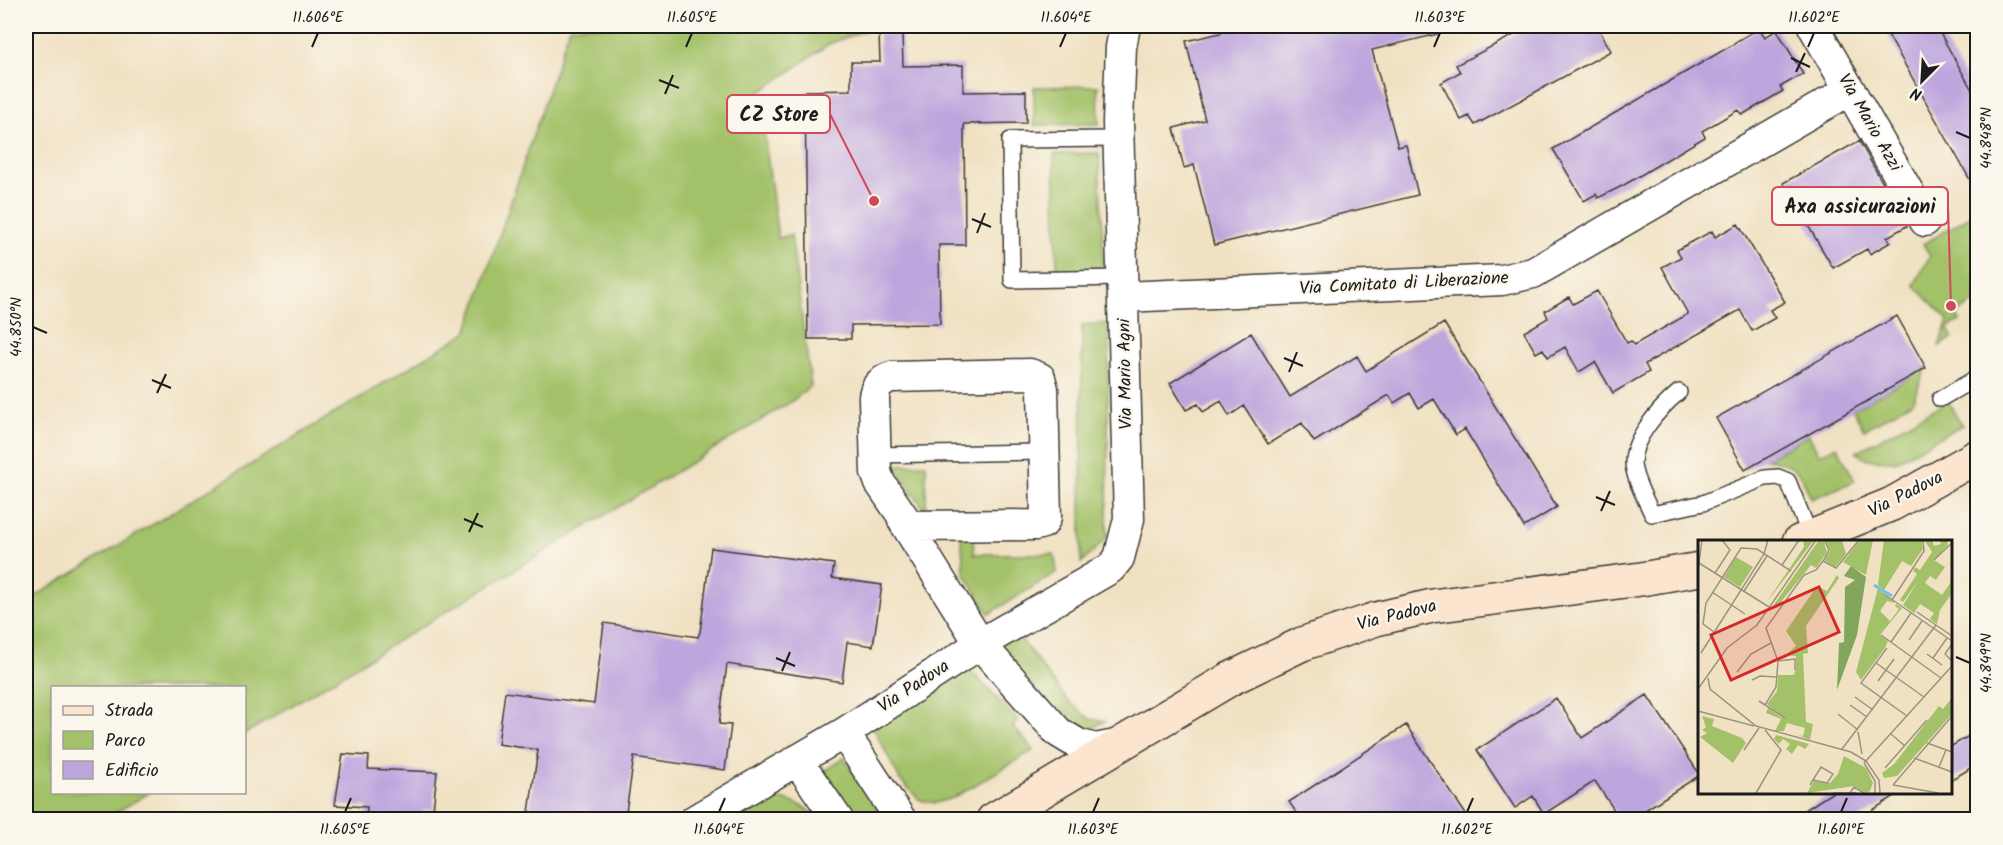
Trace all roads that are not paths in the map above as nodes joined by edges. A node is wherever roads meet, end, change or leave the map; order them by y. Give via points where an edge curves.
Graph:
1 (1125, 26) edge
2 (1813, 26) edge
3 (1850, 90) junction
4 (1118, 138) junction
5 (1925, 221) dead end
6 (1123, 288) junction
7 (1977, 377) edge
8 (1679, 392) dead end
9 (1940, 399) dead end
10 (1044, 452) junction
11 (874, 455) junction
12 (1977, 456) edge
13 (903, 520) junction
14 (1805, 540) edge
15 (1698, 569) edge
16 (980, 644) junction
17 (844, 733) junction
18 (1120, 744) junction
19 (797, 760) junction
20 (694, 819) edge
21 (838, 819) edge
22 (900, 819) edge
23 (993, 819) edge

1 - 4 street, Via Mario Agni via 1119,73
2 - 3 street, Via Mario Azzi
3 - 5 street, Via Mario Azzi
3 - 6 street, Via Comitato di Liberazione via 1520,277 1443,283
4 - 6 street, Via Mario Agni
4 - 6 lane via 1010,140 1012,280
6 - 16 street, Via Mario Agni via 1129,519 1119,558 1111,568
7 - 9 lane
8 - 14 lane via 1662,407 1635,450 1636,477 1652,514 1703,503 1758,480 1778,477 1788,481
10 - 11 lane
10 - 11 street via 1043,389 1036,375 902,376 884,380 875,389
10 - 13 street via 1046,517 1040,525 912,526
11 - 13 street via 880,483
12 - 14 main road, Via Padova via 1892,504
13 - 16 street
15 - 18 main road, Via Padova via 1432,606 1376,619 1277,655
16 - 17 street, Via Padova
16 - 18 street, Via Padova via 1058,732 1095,749
17 - 19 street, Via Padova
17 - 22 street
18 - 23 main road, Via Padova
19 - 20 street, Via Padova
19 - 21 street

